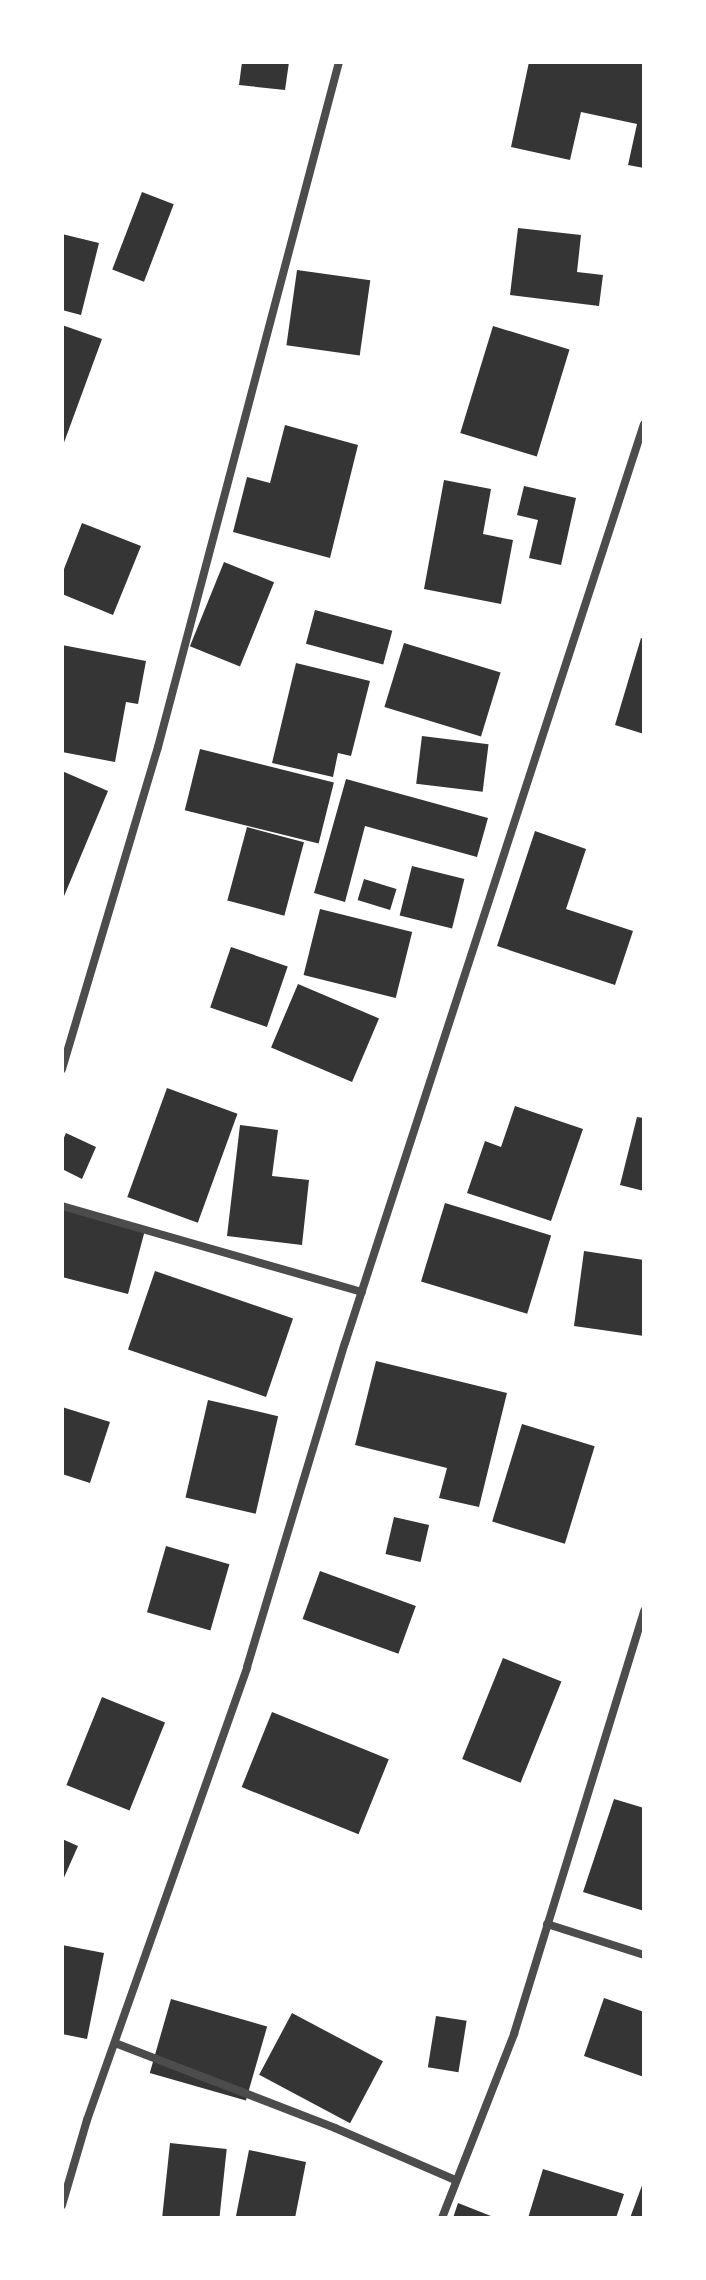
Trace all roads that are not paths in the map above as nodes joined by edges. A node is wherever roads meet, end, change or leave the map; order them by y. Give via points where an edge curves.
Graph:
1 (339, 62) edge
2 (644, 424) edge
3 (62, 1069) edge
4 (62, 1206) edge
5 (362, 1292) junction
6 (644, 1611) edge
7 (547, 1924) junction
8 (644, 1955) edge
9 (115, 2043) junction
10 (455, 2180) junction
11 (62, 2205) edge
12 (442, 2218) edge

1 - 3 street via 158,747
2 - 5 street
4 - 5 street
5 - 9 street via 247,1667
6 - 7 street
7 - 8 street
7 - 10 street via 514,2034
9 - 10 street
9 - 11 street
10 - 12 street

